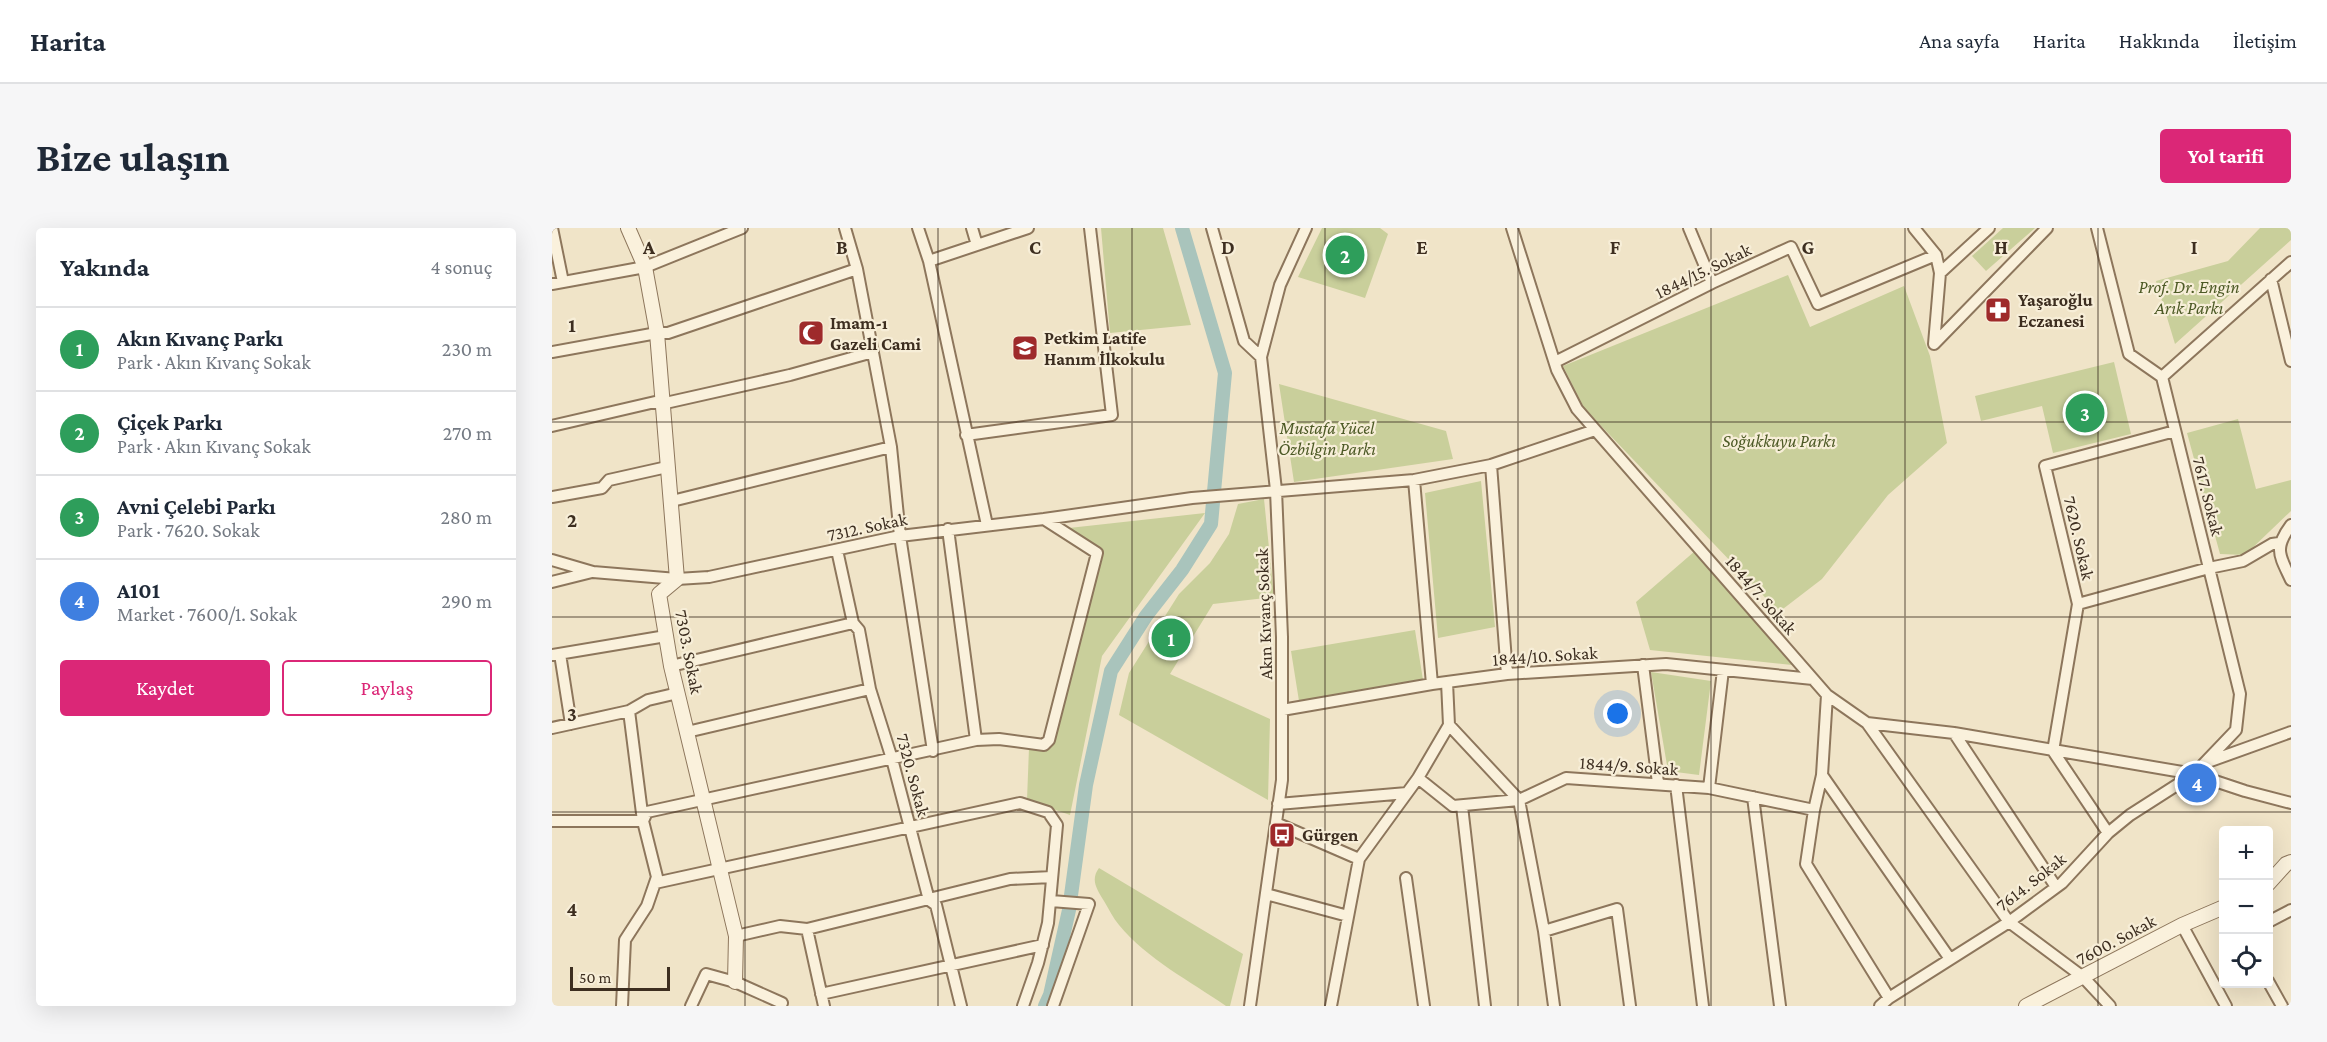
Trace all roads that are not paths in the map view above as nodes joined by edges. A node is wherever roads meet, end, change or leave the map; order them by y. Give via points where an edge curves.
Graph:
1 (552, 228) edge
2 (628, 228) edge
3 (742, 228) edge
4 (845, 228) edge
5 (918, 228) edge
6 (972, 228) edge
7 (1028, 228) edge
8 (1090, 228) edge
9 (1212, 228) edge
10 (1306, 228) edge
11 (1512, 228) edge
12 (1689, 228) edge
13 (1914, 228) edge
14 (1989, 228) edge
15 (2047, 228) edge
16 (2097, 228) edge
17 (977, 245) junction
18 (1936, 255) junction
19 (929, 261) junction
20 (2291, 262) edge
21 (645, 267) junction
22 (857, 269) junction
23 (1940, 273) junction
24 (2271, 279) junction
25 (558, 283) edge
26 (1712, 283) junction
27 (657, 333) junction
28 (552, 352) edge
29 (873, 352) junction
30 (1261, 357) junction
31 (2291, 361) edge
32 (1555, 362) junction
33 (2162, 376) junction
34 (661, 404) junction
35 (552, 426) edge
36 (1595, 430) junction
37 (2175, 431) junction
38 (966, 435) junction
39 (891, 447) junction
40 (1491, 465) junction
41 (667, 467) junction
42 (1414, 480) junction
43 (1276, 490) junction
44 (552, 497) edge
45 (672, 501) junction
46 (1044, 519) junction
47 (987, 525) junction
48 (2291, 525) edge
49 (948, 529) junction
50 (900, 536) junction
51 (2279, 543) junction
52 (837, 550) junction
53 (552, 560) edge
54 (2209, 568) junction
55 (593, 572) junction
56 (677, 579) junction
57 (2291, 580) edge
58 (552, 582) edge
59 (2078, 604) junction
60 (853, 623) junction
61 (666, 636) junction
62 (556, 654) edge
63 (1642, 665) junction
64 (671, 666) junction
65 (1723, 670) junction
66 (1507, 674) junction
67 (1813, 679) junction
68 (1447, 682) junction
69 (1432, 684) junction
70 (870, 689) junction
71 (678, 693) junction
72 (1827, 695) junction
73 (1282, 710) junction
74 (629, 711) junction
75 (1867, 723) junction
76 (572, 724) junction
77 (1449, 725) junction
78 (552, 728) edge
79 (687, 732) junction
80 (2291, 732) edge
81 (1954, 734) junction
82 (976, 740) junction
83 (933, 751) junction
84 (2054, 751) junction
85 (892, 759) junction
86 (2202, 764) junction
87 (2194, 774) junction
88 (1822, 775) junction
89 (1418, 778) junction
90 (1658, 783) junction
91 (1676, 785) junction
92 (1709, 788) junction
93 (1407, 793) junction
94 (1753, 797) junction
95 (702, 800) junction
96 (1519, 800) junction
97 (2291, 802) edge
98 (1278, 804) junction
99 (1462, 806) junction
100 (1814, 810) junction
101 (552, 821) edge
102 (643, 821) junction
103 (1276, 823) junction
104 (910, 827) junction
105 (2108, 833) junction
106 (1359, 859) junction
107 (2291, 862) edge
108 (720, 870) junction
109 (1052, 877) junction
110 (1406, 878) dead end
111 (2272, 880) edge
112 (656, 884) junction
113 (2056, 887) junction
114 (1266, 894) junction
115 (929, 900) junction
116 (1053, 901) junction
117 (2219, 909) edge
118 (2291, 910) edge
119 (1348, 916) junction
120 (2273, 919) edge
121 (2009, 922) junction
122 (2182, 926) junction
123 (807, 929) junction
124 (1544, 931) junction
125 (736, 936) junction
126 (1043, 945) junction
127 (1950, 959) junction
128 (952, 965) junction
129 (2083, 977) junction
130 (735, 982) junction
131 (2272, 988) edge
132 (821, 994) junction
133 (1889, 998) junction
134 (782, 1003) dead end
135 (622, 1006) edge
136 (691, 1006) edge
137 (824, 1006) edge
138 (961, 1006) edge
139 (1023, 1006) edge
140 (1053, 1006) edge
141 (1250, 1006) edge
142 (1331, 1006) edge
143 (1424, 1006) edge
144 (1485, 1006) edge
145 (1554, 1006) edge
146 (1630, 1006) edge
147 (1703, 1006) edge
148 (1780, 1006) edge
149 (1880, 1006) edge
150 (2026, 1006) edge
151 (2110, 1006) edge
152 (2226, 1006) edge
153 (2282, 1006) edge

1 - 25 street
2 - 21 street
3 - 21 street
4 - 22 street
5 - 19 street
6 - 17 street
7 - 17 street
8 - 38 street via 1112,416
9 - 30 street via 1244,341
10 - 30 street, Akın Kıvanç Sokak via 1280,285
11 - 32 street, 1844/7. Sokak
12 - 26 street
13 - 18 street
14 - 23 street
15 - 23 street via 1934,344
16 - 33 street via 2129,354
17 - 19 street
18 - 23 street
18 - 26 street, 1844/15. Sokak via 1818,304 1791,247
19 - 38 street
20 - 24 street
21 - 25 street
21 - 27 street
22 - 27 street via 669,333
22 - 29 street
24 - 31 street
24 - 33 street
26 - 32 street, 1844/15. Sokak
27 - 28 street
27 - 34 street
29 - 34 street
29 - 39 street
30 - 43 street, Akın Kıvanç Sokak
32 - 36 street, 1844/7. Sokak via 1577,409
33 - 37 street, 7617. Sokak
34 - 35 street via 655,402
34 - 41 street
36 - 40 street, 7312. Sokak
36 - 67 street, 1844/7. Sokak
37 - 54 street, 7617. Sokak
37 - 59 street, 7620. Sokak via 2045,466
38 - 47 street
39 - 45 street
39 - 50 street
40 - 42 street, 7312. Sokak
40 - 66 street
41 - 44 street via 609,480 602,488
41 - 45 street
42 - 43 street, 7312. Sokak
42 - 69 street
43 - 46 street, 7312. Sokak
43 - 73 street, Akın Kıvanç Sokak
45 - 56 street
46 - 47 street, 7312. Sokak
46 - 82 street via 1097,553 1049,740 1044,745
47 - 49 street, 7312. Sokak
48 - 51 street
49 - 50 street, 7312. Sokak
49 - 82 street
50 - 52 street, 7312. Sokak
50 - 83 street
51 - 54 street via 2243,561
51 - 57 street via 2278,553
52 - 56 street, 7312. Sokak via 709,577
52 - 60 street, 7320. Sokak
53 - 55 street, 7312. Sokak
54 - 59 street
54 - 86 street, 7617. Sokak via 2240,694 2236,730
55 - 56 street, 7312. Sokak
55 - 58 street
56 - 61 street, 7303. Sokak via 659,594
59 - 84 street, 7620. Sokak
60 - 64 street
60 - 70 street, 7320. Sokak via 859,630
61 - 62 street
61 - 64 street, 7303. Sokak
62 - 76 street
63 - 65 street, 1844/10. Sokak
63 - 66 street, 1844/10. Sokak
63 - 90 street
64 - 71 street, 7303. Sokak
65 - 67 street, 1844/10. Sokak
65 - 92 street
66 - 68 street, 1844/10. Sokak
67 - 72 street, 1844/7. Sokak
68 - 69 street, 1844/10. Sokak
68 - 77 street
69 - 73 street, 1844/10. Sokak
70 - 79 street
70 - 85 street, 7320. Sokak
71 - 74 street via 648,700
71 - 79 street, 7303. Sokak
72 - 75 street, 1844/7. Sokak
72 - 88 street
73 - 98 street, Akın Kıvanç Sokak
74 - 76 street
74 - 102 street
75 - 81 street, 1844/7. Sokak
75 - 121 street
76 - 78 street
77 - 89 street
77 - 96 street
79 - 95 street, 7303. Sokak
80 - 86 street
81 - 84 street, 1844/7. Sokak
81 - 113 street
82 - 83 street
83 - 85 street
84 - 87 street, 1844/7. Sokak
84 - 105 street
85 - 95 street
85 - 104 street, 7320. Sokak
86 - 87 street, 7617. Sokak
87 - 97 street, 1844/7. Sokak
87 - 105 street, 7614. Sokak
88 - 100 street
88 - 127 street
89 - 93 street
89 - 99 street via 1454,806
90 - 91 street, 1844/9. Sokak
90 - 96 street, 1844/9. Sokak via 1566,778
91 - 92 street, 1844/9. Sokak
91 - 147 street
92 - 94 street, 1844/9. Sokak
93 - 98 street
93 - 106 street
94 - 100 street, 1844/9. Sokak
94 - 148 street
95 - 102 street via 647,812
95 - 108 street, 7303. Sokak
96 - 99 street, 1844/9. Sokak
96 - 124 street
98 - 103 street, Akın Kıvanç Sokak
99 - 144 street
100 - 133 street via 1806,864
101 - 102 street
102 - 112 street
103 - 106 street
103 - 114 street, Akın Kıvanç Sokak
104 - 108 street
104 - 109 street via 1020,803 1048,812 1057,825
104 - 115 street, 7320. Sokak
105 - 113 street, 7614. Sokak
106 - 119 street
107 - 111 street
108 - 112 street
108 - 125 street, 7303. Sokak
109 - 115 street via 1010,879
109 - 116 street
110 - 143 street
112 - 135 street via 625,940
113 - 121 street, 7614. Sokak
114 - 119 street
114 - 141 street, Akın Kıvanç Sokak
115 - 123 street
115 - 128 street, 7320. Sokak via 936,905
116 - 126 street
116 - 140 street via 1089,904
117 - 122 street, 7600. Sokak
118 - 120 street
119 - 142 street
121 - 127 street, 7614. Sokak
121 - 129 street
122 - 129 street, 7600. Sokak
122 - 152 street
123 - 125 street via 780,927
123 - 132 street
124 - 145 street
124 - 146 street via 1617,909
125 - 130 street, 7303. Sokak
126 - 128 street
126 - 139 street
127 - 133 street, 7614. Sokak
128 - 132 street
128 - 138 street, 7320. Sokak
129 - 150 street, 7600. Sokak
129 - 151 street
130 - 134 street
130 - 136 street via 706,974
131 - 153 street
132 - 137 street
133 - 149 street, 7614. Sokak

